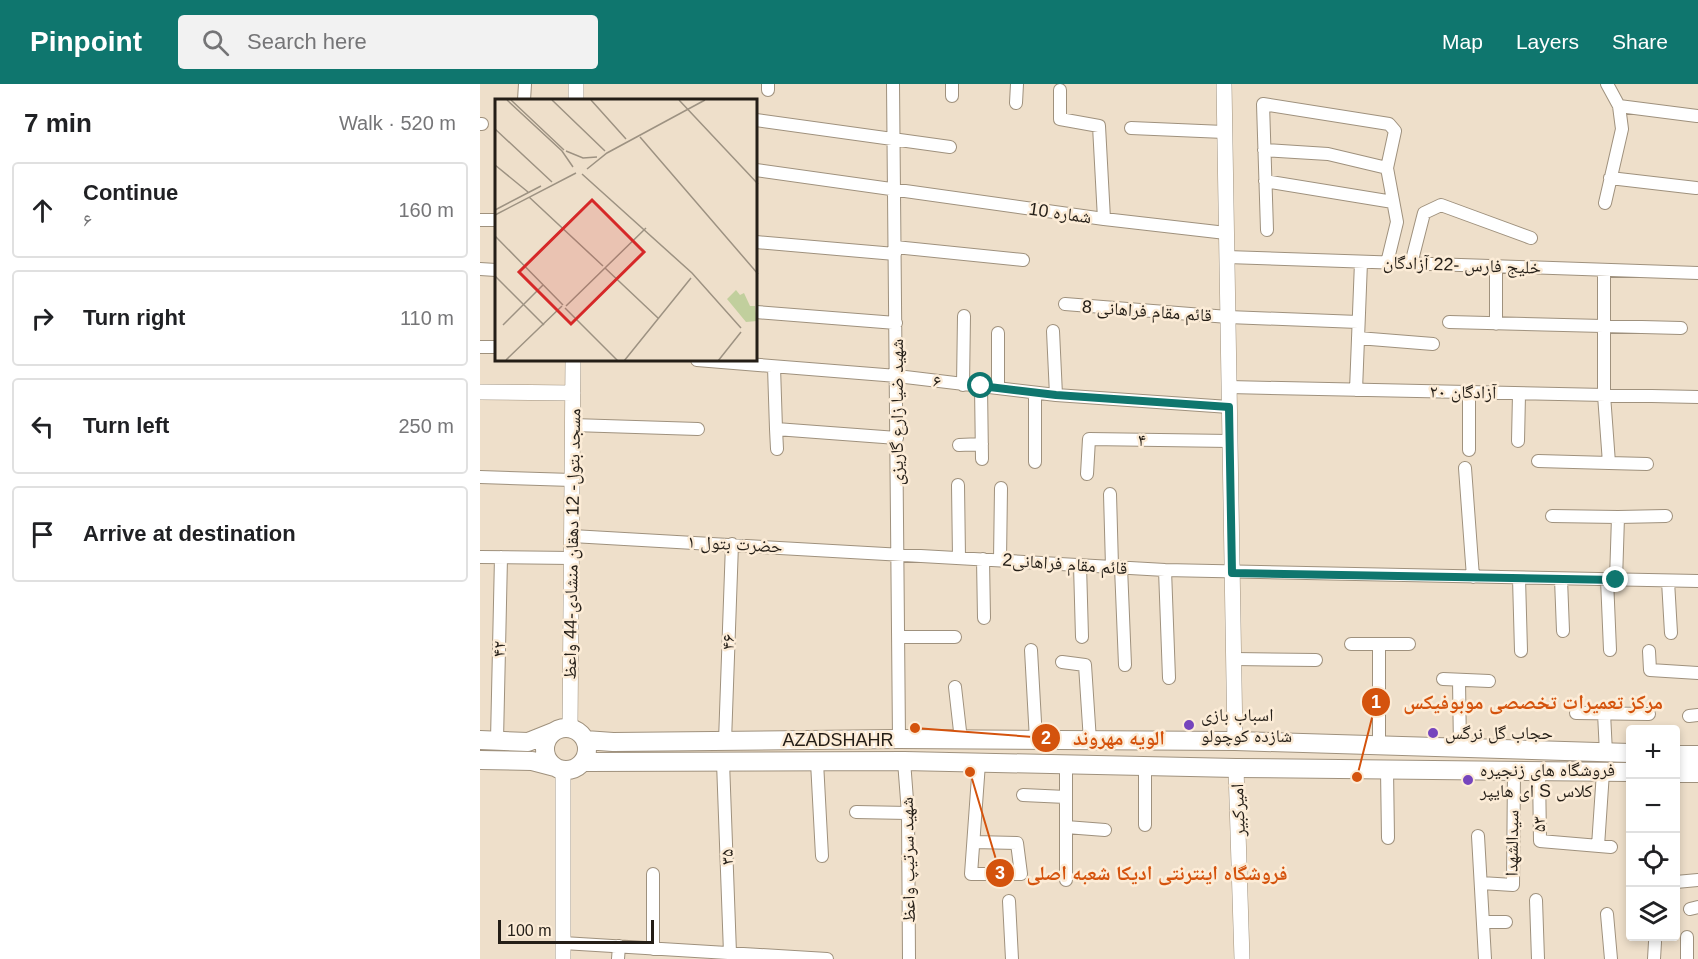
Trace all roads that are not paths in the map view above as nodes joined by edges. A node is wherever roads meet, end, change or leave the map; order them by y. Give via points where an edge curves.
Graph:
1 (525, 84) edge
2 (893, 84) edge
3 (1017, 84) edge
4 (1224, 84) edge
5 (1607, 84) edge
6 (1060, 90) dead end
7 (524, 99) edge
8 (1016, 103) dead end
9 (1618, 106) junction
10 (1697, 116) edge
11 (758, 120) edge
12 (1131, 128) dead end
13 (1224, 132) junction
14 (894, 139) junction
15 (950, 147) dead end
16 (1264, 150) junction
17 (1387, 168) junction
18 (758, 170) edge
19 (1610, 178) junction
20 (1265, 181) junction
21 (895, 188) junction
22 (1696, 188) dead end
23 (1393, 202) junction
24 (1605, 203) dead end
25 (1104, 219) junction
26 (1267, 230) dead end
27 (1226, 233) junction
28 (1531, 238) dead end
29 (758, 242) edge
30 (895, 250) junction
31 (1227, 257) junction
32 (1023, 260) dead end
33 (1361, 262) junction
34 (1387, 263) junction
35 (1411, 264) junction
36 (1496, 267) junction
37 (480, 269) edge
38 (495, 270) edge
39 (1604, 270) junction
40 (1698, 273) edge
41 (1065, 304) dead end
42 (758, 312) edge
43 (964, 316) dead end
44 (1228, 317) junction
45 (1358, 322) junction
46 (1449, 322) dead end
47 (896, 324) junction
48 (1496, 324) junction
49 (1605, 326) junction
50 (1681, 328) dead end
51 (1053, 331) dead end
52 (998, 333) dead end
53 (1358, 339) junction
54 (1433, 344) dead end
55 (573, 362) edge
56 (716, 362) edge
57 (774, 368) junction
58 (897, 376) junction
59 (963, 385) junction
60 (981, 386) junction
61 (1229, 387) junction
62 (998, 388) junction
63 (1356, 390) junction
64 (480, 392) edge
65 (573, 393) junction
66 (1035, 393) junction
67 (1469, 393) junction
68 (1519, 394) junction
69 (1056, 395) junction
70 (1604, 395) junction
71 (1698, 397) edge
72 (1229, 407) junction
73 (573, 425) junction
74 (698, 429) dead end
75 (776, 429) junction
76 (897, 438) junction
77 (1230, 441) junction
78 (1518, 441) dead end
79 (982, 444) junction
80 (959, 445) dead end
81 (777, 449) dead end
82 (1469, 450) dead end
83 (982, 459) dead end
84 (1538, 460) dead end
85 (1035, 462) dead end
86 (1609, 463) junction
87 (1647, 464) dead end
88 (1465, 468) dead end
89 (1087, 474) dead end
90 (480, 477) edge
91 (572, 480) junction
92 (957, 485) dead end
93 (1001, 488) dead end
94 (1110, 494) dead end
95 (1552, 516) dead end
96 (1666, 516) dead end
97 (1618, 517) junction
98 (572, 536) junction
99 (732, 544) junction
100 (898, 554) junction
101 (480, 557) edge
102 (501, 557) junction
103 (959, 557) junction
104 (572, 558) junction
105 (983, 559) junction
106 (1000, 560) junction
107 (1080, 565) junction
108 (1117, 567) junction
109 (1166, 570) junction
110 (1232, 573) junction
111 (1473, 577) junction
112 (1519, 578) junction
113 (1561, 579) junction
114 (1612, 580) junction
115 (1668, 580) junction
116 (1698, 581) edge
117 (984, 618) dead end
118 (1563, 631) dead end
119 (1671, 633) dead end
120 (899, 637) junction
121 (955, 637) dead end
122 (1082, 637) dead end
123 (1352, 644) dead end
124 (1379, 644) junction
125 (1409, 644) dead end
126 (1030, 650) dead end
127 (1610, 650) dead end
128 (1521, 651) dead end
129 (1649, 651) dead end
130 (1234, 659) junction
131 (1316, 660) dead end
132 (1062, 662) dead end
133 (1125, 665) dead end
134 (1698, 673) edge
135 (1169, 678) dead end
136 (1443, 679) dead end
137 (1459, 680) junction
138 (1489, 681) dead end
139 (955, 687) dead end
140 (1576, 713) dead end
141 (1604, 714) junction
142 (1649, 714) dead end
143 (562, 730) junction
144 (899, 739) junction
145 (488, 740) edge
146 (585, 740) junction
147 (961, 740) junction
148 (1036, 740) junction
149 (725, 741) junction
150 (1090, 741) junction
151 (1235, 741) junction
152 (1379, 746) junction
153 (1460, 749) junction
154 (1606, 753) junction
155 (1626, 753) edge
156 (1680, 755) edge
157 (1698, 755) edge
158 (480, 760) edge
159 (904, 761) junction
160 (584, 762) junction
161 (723, 762) junction
162 (817, 762) junction
163 (980, 763) junction
164 (1066, 765) junction
165 (1145, 767) junction
166 (1236, 768) junction
167 (559, 769) junction
168 (1387, 770) junction
169 (1514, 771) junction
170 (1539, 771) junction
171 (1603, 772) junction
172 (1626, 772) edge
173 (1680, 773) edge
174 (1698, 773) edge
175 (1023, 795) dead end
176 (1066, 797) junction
177 (856, 812) dead end
178 (908, 813) junction
179 (1145, 825) dead end
180 (1066, 827) junction
181 (1105, 830) dead end
182 (1478, 836) dead end
183 (1388, 837) dead end
184 (974, 842) junction
185 (1598, 846) junction
186 (1611, 847) dead end
187 (822, 856) dead end
188 (653, 874) dead end
189 (1066, 880) dead end
190 (1698, 880) edge
191 (1680, 882) edge
192 (1481, 883) junction
193 (1536, 900) dead end
194 (1009, 901) dead end
195 (1607, 914) dead end
196 (1483, 922) junction
197 (1506, 922) dead end
198 (1687, 937) dead end
199 (1655, 942) dead end
200 (652, 948) junction
201 (563, 951) edge
202 (619, 953) edge
203 (730, 953) junction
204 (699, 955) edge
205 (787, 958) edge
206 (827, 959) edge
207 (909, 959) edge
208 (1012, 959) edge
209 (1242, 959) edge
210 (1485, 959) edge
211 (1538, 959) edge
212 (1611, 959) edge
213 (1654, 959) edge
214 (1687, 959) edge

1 - 7 street
2 - 14 street, شهید ضیا زارع گاریزی
3 - 8 street
4 - 13 street
5 - 9 street
6 - 25 street via 1060,119 1099,126
9 - 10 street
9 - 19 street via 1622,129
11 - 14 street
12 - 13 street
13 - 27 street
14 - 15 street
14 - 21 street, شهید ضیا زارع گاریزی
16 - 17 street via 1328,154
16 - 17 street via 1263,104 1389,124 1395,131
16 - 20 street
17 - 23 street
18 - 21 street, شماره 10
19 - 22 street
19 - 24 street
20 - 23 street
20 - 26 street
21 - 25 street, شماره 10
21 - 30 street, شهید ضیا زارع گاریزی
23 - 34 street via 1397,222
25 - 27 street, شماره 10
27 - 31 street
28 - 35 street via 1441,205 1424,213
29 - 30 street
30 - 32 street
30 - 47 street, شهید ضیا زارع گاریزی
31 - 33 street, خلیج فارس -22 آزادگان
31 - 44 street
33 - 34 street, خلیج فارس -22 آزادگان
33 - 45 street
34 - 35 street, خلیج فارس -22 آزادگان
35 - 36 street, خلیج فارس -22 آزادگان
36 - 39 street, خلیج فارس -22 آزادگان
36 - 48 street
37 - 38 street
39 - 40 street, خلیج فارس -22 آزادگان
39 - 49 street
41 - 44 street, 8 قائم مقام فراهانی
42 - 47 street
43 - 59 street
44 - 45 street, 8 قائم مقام فراهانی
44 - 61 street
45 - 53 street
46 - 48 street
47 - 58 street, شهید ضیا زارع گاریزی
48 - 49 street
49 - 50 street
49 - 70 street
51 - 69 street
52 - 62 street
53 - 54 street
53 - 63 street
55 - 65 street, مسجد بتول- 12 دهقان منشادی-44 واعظ
56 - 57 street, ۶
57 - 58 street, ۶
57 - 75 street
58 - 59 street, ۶
58 - 76 street, شهید ضیا زارع گاریزی
59 - 60 street, ۶
60 - 62 street, ۶
60 - 79 street
61 - 63 street, ۲۰ آزادگان
61 - 72 street
62 - 66 street, ۶
63 - 67 street, ۲۰ آزادگان
64 - 65 street
65 - 73 street, مسجد بتول- 12 دهقان منشادی-44 واعظ
66 - 69 street, ۶
66 - 85 street
67 - 68 street, ۲۰ آزادگان
67 - 82 street
68 - 70 street, ۲۰ آزادگان
68 - 78 street
69 - 72 street, ۶
70 - 71 street, ۲۰ آزادگان
70 - 86 street
72 - 77 street
73 - 74 street
73 - 91 street, مسجد بتول- 12 دهقان منشادی-44 واعظ
75 - 76 street
75 - 81 street
76 - 100 street, شهید ضیا زارع گاریزی
77 - 89 street, ۴ via 1089,439
77 - 110 street
79 - 80 street
79 - 83 street
84 - 86 street
86 - 87 street
88 - 111 street
90 - 91 street
91 - 98 street, مسجد بتول- 12 دهقان منشادی-44 واعظ
92 - 103 street
93 - 106 street
94 - 108 street
95 - 97 street
96 - 97 street
97 - 114 street
98 - 99 street, حضرت بتول ۱
98 - 104 street, مسجد بتول- 12 دهقان منشادی-44 واعظ
99 - 100 street, حضرت بتول ۱
99 - 149 street, ۴۶
100 - 103 street, 2قائم مقام فراهانی
100 - 120 street, شهید ضیا زارع گاریزی
101 - 102 street
102 - 104 street
102 - 145 street, ۴۲
103 - 105 street, 2قائم مقام فراهانی
104 - 143 street, مسجد بتول- 12 دهقان منشادی-44 واعظ
105 - 106 street, 2قائم مقام فراهانی
105 - 117 street
106 - 107 street, 2قائم مقام فراهانی
107 - 108 street, 2قائم مقام فراهانی
107 - 122 street
108 - 109 street, 2قائم مقام فراهانی
108 - 133 street
109 - 110 street, 2قائم مقام فراهانی
109 - 135 street
110 - 111 street, 2قائم مقام فراهانی
110 - 130 street
111 - 112 street, 2قائم مقام فراهانی
112 - 113 street, 2قائم مقام فراهانی
112 - 128 street
113 - 114 street, 2قائم مقام فراهانی
113 - 118 street
114 - 115 street, 2قائم مقام فراهانی
114 - 127 street
115 - 116 street, 2قائم مقام فراهانی
115 - 119 street
120 - 121 street
120 - 144 street, شهید ضیا زارع گاریزی
123 - 124 street
124 - 125 street
124 - 152 street
126 - 148 street
129 - 134 street via 1650,670
130 - 131 street
130 - 151 street
132 - 150 street via 1085,665
136 - 137 street
137 - 138 street
137 - 153 street
139 - 147 street
140 - 141 street
141 - 142 street
141 - 154 street
143 - 145 main road via 528,742
143 - 146 main road via 576,730
143 - 167 main road via 549,737 545,750 550,762
144 - 147 main road, AZADSHAHR
144 - 149 main road, AZADSHAHR
146 - 149 main road, AZADSHAHR
146 - 160 main road
147 - 148 main road, AZADSHAHR
148 - 150 main road, AZADSHAHR
150 - 151 main road, AZADSHAHR
151 - 152 main road, AZADSHAHR
152 - 153 main road, AZADSHAHR
153 - 154 main road, AZADSHAHR
154 - 155 main road, AZADSHAHR
156 - 157 main road
158 - 167 main road via 532,761
159 - 162 main road
159 - 163 main road
159 - 178 street, شهید سرتیپ واعظ
160 - 161 main road
160 - 167 main road via 574,769
161 - 162 main road
161 - 203 street, ۳۵
162 - 187 street
163 - 164 main road
163 - 184 street
164 - 165 main road
164 - 176 street
165 - 166 main road
165 - 179 street
166 - 168 main road
166 - 209 street, امیرکبیر
167 - 201 street
168 - 169 main road
168 - 183 street
169 - 170 main road
169 - 192 street, سیدالشهدا via 1513,885
170 - 171 main road
170 - 185 street, ۵۳ via 1540,841
171 - 172 main road
171 - 185 street
173 - 174 main road
175 - 176 street
176 - 180 street
177 - 178 street
178 - 207 street, شهید سرتیپ واعظ
180 - 181 street
180 - 189 street
182 - 192 street, سیدالشهدا
184 - 184 street via 971,874 1021,874 1017,843
185 - 186 street, ۵۳
188 - 200 street
190 - 191 street
192 - 196 street, سیدالشهدا
193 - 211 street
194 - 208 street
195 - 212 street
196 - 197 street
196 - 210 street, سیدالشهدا
198 - 214 street
199 - 213 street
200 - 202 street
200 - 204 street
201 - 202 street
203 - 204 street
203 - 205 street
205 - 206 street

